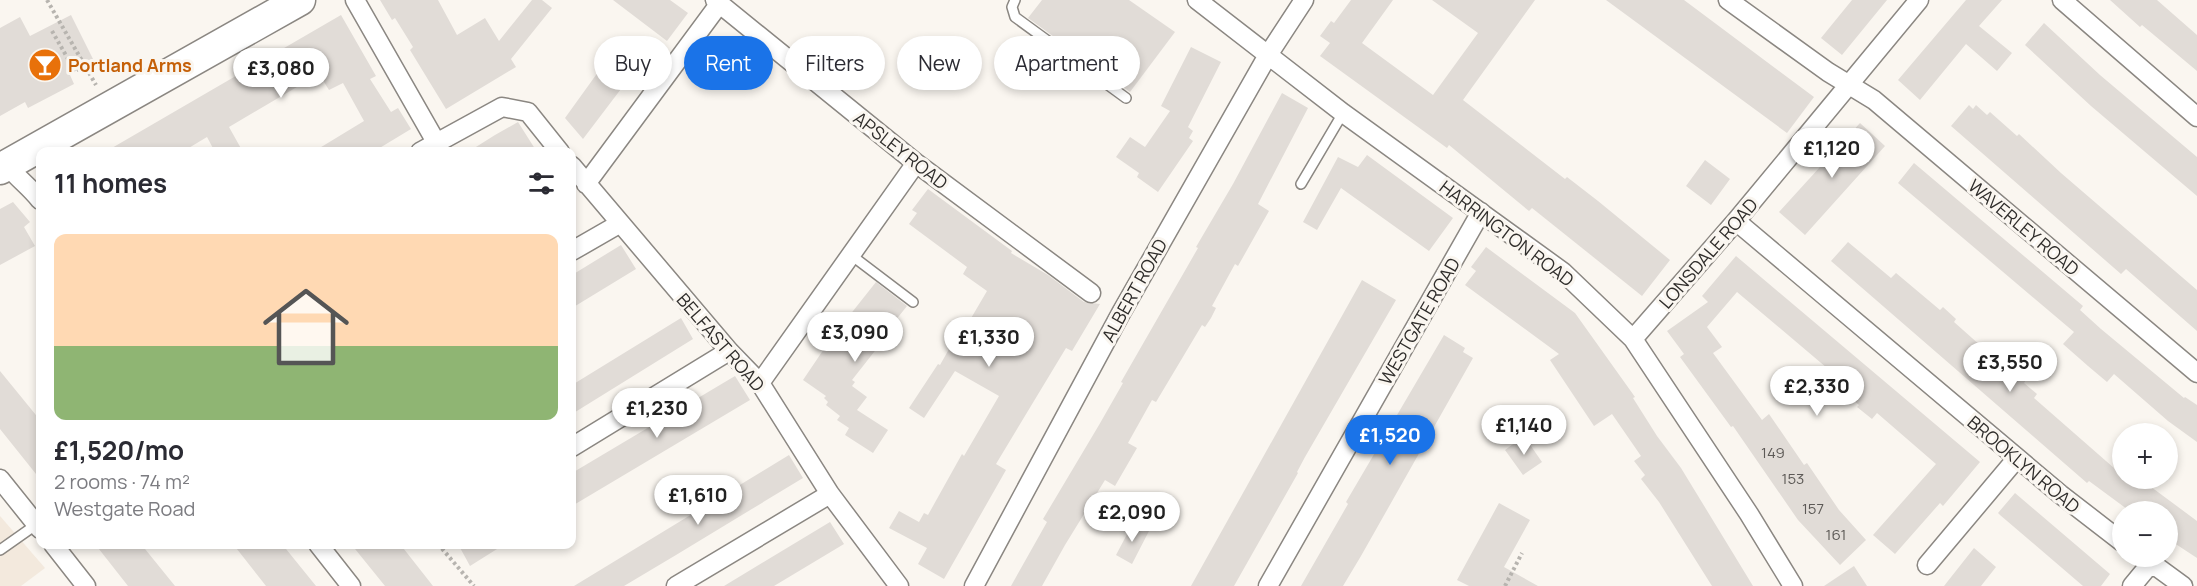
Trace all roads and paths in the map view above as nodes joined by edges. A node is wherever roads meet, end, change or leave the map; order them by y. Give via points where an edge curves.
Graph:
1 (47, 0) edge
2 (299, 0) edge
3 (355, 0) edge
4 (1015, 0) edge
5 (1197, 0) edge
6 (1304, 0) edge
7 (1728, 0) edge
8 (1919, 0) edge
9 (2062, 0) edge
10 (718, 2) edge
11 (52, 31) dead end
12 (1268, 55) junction
13 (85, 66) junction
14 (1849, 86) junction
15 (1126, 98) dead end
16 (108, 107) junction
17 (1342, 113) junction
18 (2197, 117) edge
19 (39, 147) edge
20 (428, 147) edge
21 (556, 147) edge
22 (36, 149) edge
23 (916, 163) junction
24 (4, 167) edge
25 (576, 171) edge
26 (586, 184) junction
27 (1301, 184) dead end
28 (35, 193) edge
29 (1481, 212) junction
30 (1736, 221) junction
31 (619, 224) junction
32 (576, 249) edge
33 (851, 255) junction
34 (1091, 293) dead end
35 (913, 302) dead end
36 (1633, 339) junction
37 (729, 351) junction
38 (2197, 373) edge
39 (760, 383) junction
40 (576, 445) edge
41 (2017, 458) junction
42 (0, 479) edge
43 (830, 494) junction
44 (36, 522) edge
45 (36, 528) edge
46 (2112, 534) edge
47 (57, 549) edge
48 (322, 549) edge
49 (442, 549) edge
50 (0, 550) edge
51 (1522, 553) dead end
52 (1927, 565) dead end
53 (2142, 567) edge
54 (2156, 567) edge
55 (86, 586) edge
56 (351, 586) edge
57 (474, 586) edge
58 (676, 586) edge
59 (899, 586) edge
60 (974, 586) edge
61 (1268, 586) edge
62 (1504, 586) edge
63 (1793, 586) edge
64 (2132, 586) edge
65 (2183, 586) edge

1 - 13 path
2 - 16 main road
3 - 20 street
4 - 15 lane via 1015,16
5 - 12 street, HARRINGTON ROAD
6 - 12 street, ALBERT ROAD
7 - 14 street, WAVERLEY ROAD
8 - 14 street, LONSDALE ROAD
9 - 18 street
10 - 23 street, APSLEY ROAD
10 - 26 street
11 - 13 path via 75,71
12 - 17 street, HARRINGTON ROAD
12 - 60 street, ALBERT ROAD via 1121,313
13 - 16 path
14 - 30 street, LONSDALE ROAD
14 - 38 street, WAVERLEY ROAD via 1898,119
16 - 19 main road
17 - 27 lane
17 - 29 street, HARRINGTON ROAD
20 - 21 street via 502,107 528,112
22 - 24 main road
23 - 33 street
23 - 34 street, APSLEY ROAD
24 - 28 street
25 - 26 street, BELFAST ROAD
26 - 31 street, BELFAST ROAD
29 - 36 street, HARRINGTON ROAD via 1563,272
29 - 61 street, WESTGATE ROAD
30 - 36 street, LONSDALE ROAD
30 - 41 street, BROOKLYN ROAD
31 - 32 street
31 - 37 street, BELFAST ROAD
33 - 35 lane
33 - 39 street
36 - 63 street, HARRINGTON ROAD
37 - 39 street, BELFAST ROAD
37 - 40 street
39 - 43 street, BELFAST ROAD
41 - 46 street, BROOKLYN ROAD
41 - 52 street
42 - 44 street
43 - 58 street
43 - 59 street, BELFAST ROAD
45 - 50 lane
47 - 55 street
48 - 56 street
49 - 57 path
51 - 62 path
53 - 64 street
54 - 65 street

